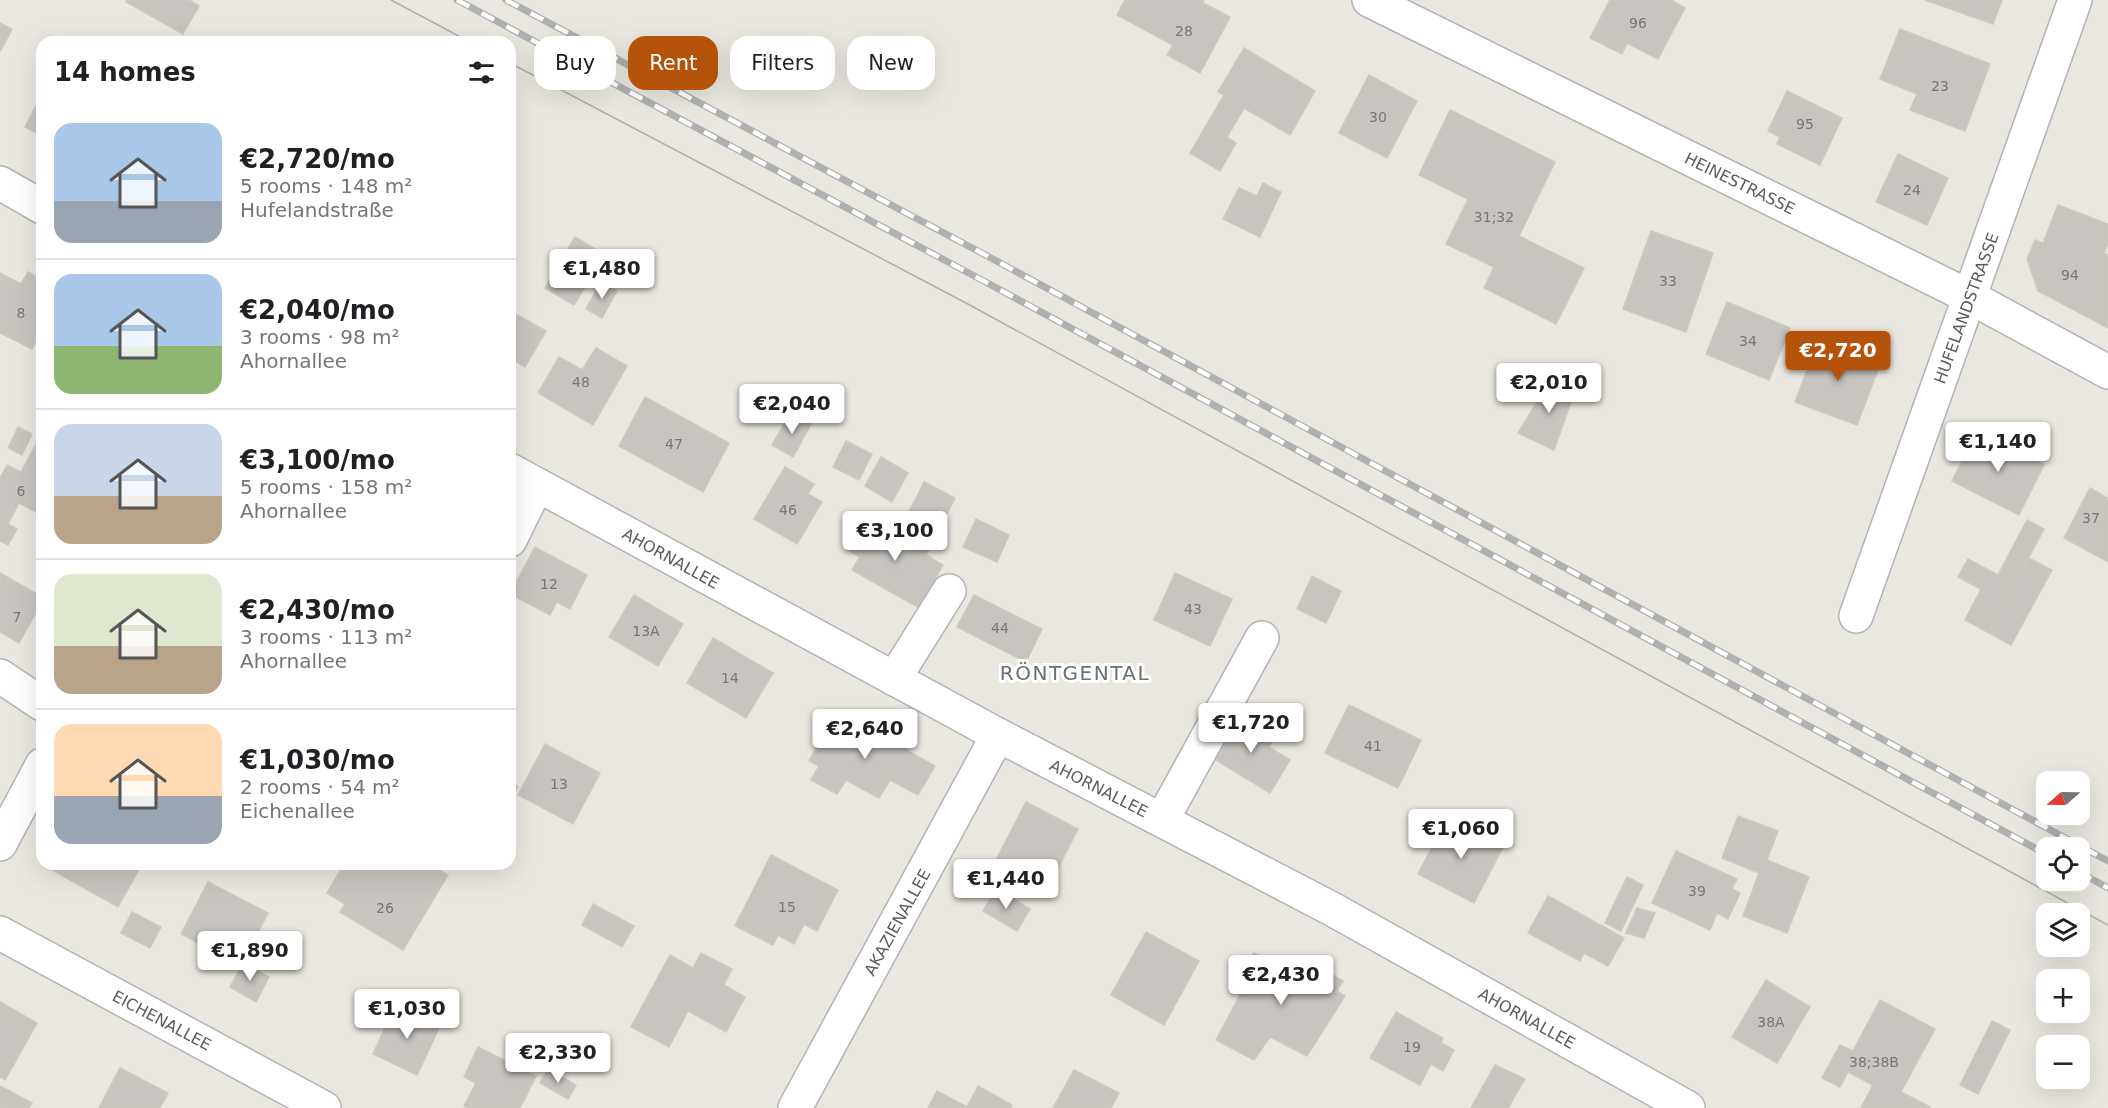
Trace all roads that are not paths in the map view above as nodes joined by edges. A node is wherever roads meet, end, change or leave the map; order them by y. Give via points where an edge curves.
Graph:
1 (1370, 0) edge
2 (2075, 0) edge
3 (0, 183) edge
4 (36, 204) edge
5 (1970, 297) junction
6 (2108, 372) edge
7 (523, 477) edge
8 (516, 511) edge
9 (949, 591) dead end
10 (1856, 616) dead end
11 (1262, 638) dead end
12 (0, 676) edge
13 (894, 679) junction
14 (36, 700) edge
15 (998, 735) junction
16 (36, 776) edge
17 (1162, 820) junction
18 (0, 844) edge
19 (0, 933) edge
20 (1679, 1106) edge
21 (324, 1108) edge
22 (795, 1108) edge

1 - 5 street, HEINESTRASSE
2 - 5 street, HUFELANDSTRASSE
3 - 4 street
5 - 6 street, HEINESTRASSE
5 - 10 street, HUFELANDSTRASSE
7 - 8 street
7 - 13 street, AHORNALLEE
9 - 13 street
11 - 17 street
12 - 14 street
13 - 15 street, AHORNALLEE
15 - 17 street, AHORNALLEE
15 - 22 street, AKAZIENALLEE
16 - 18 street
17 - 20 street, AHORNALLEE via 1332,909
19 - 21 street, EICHENALLEE

